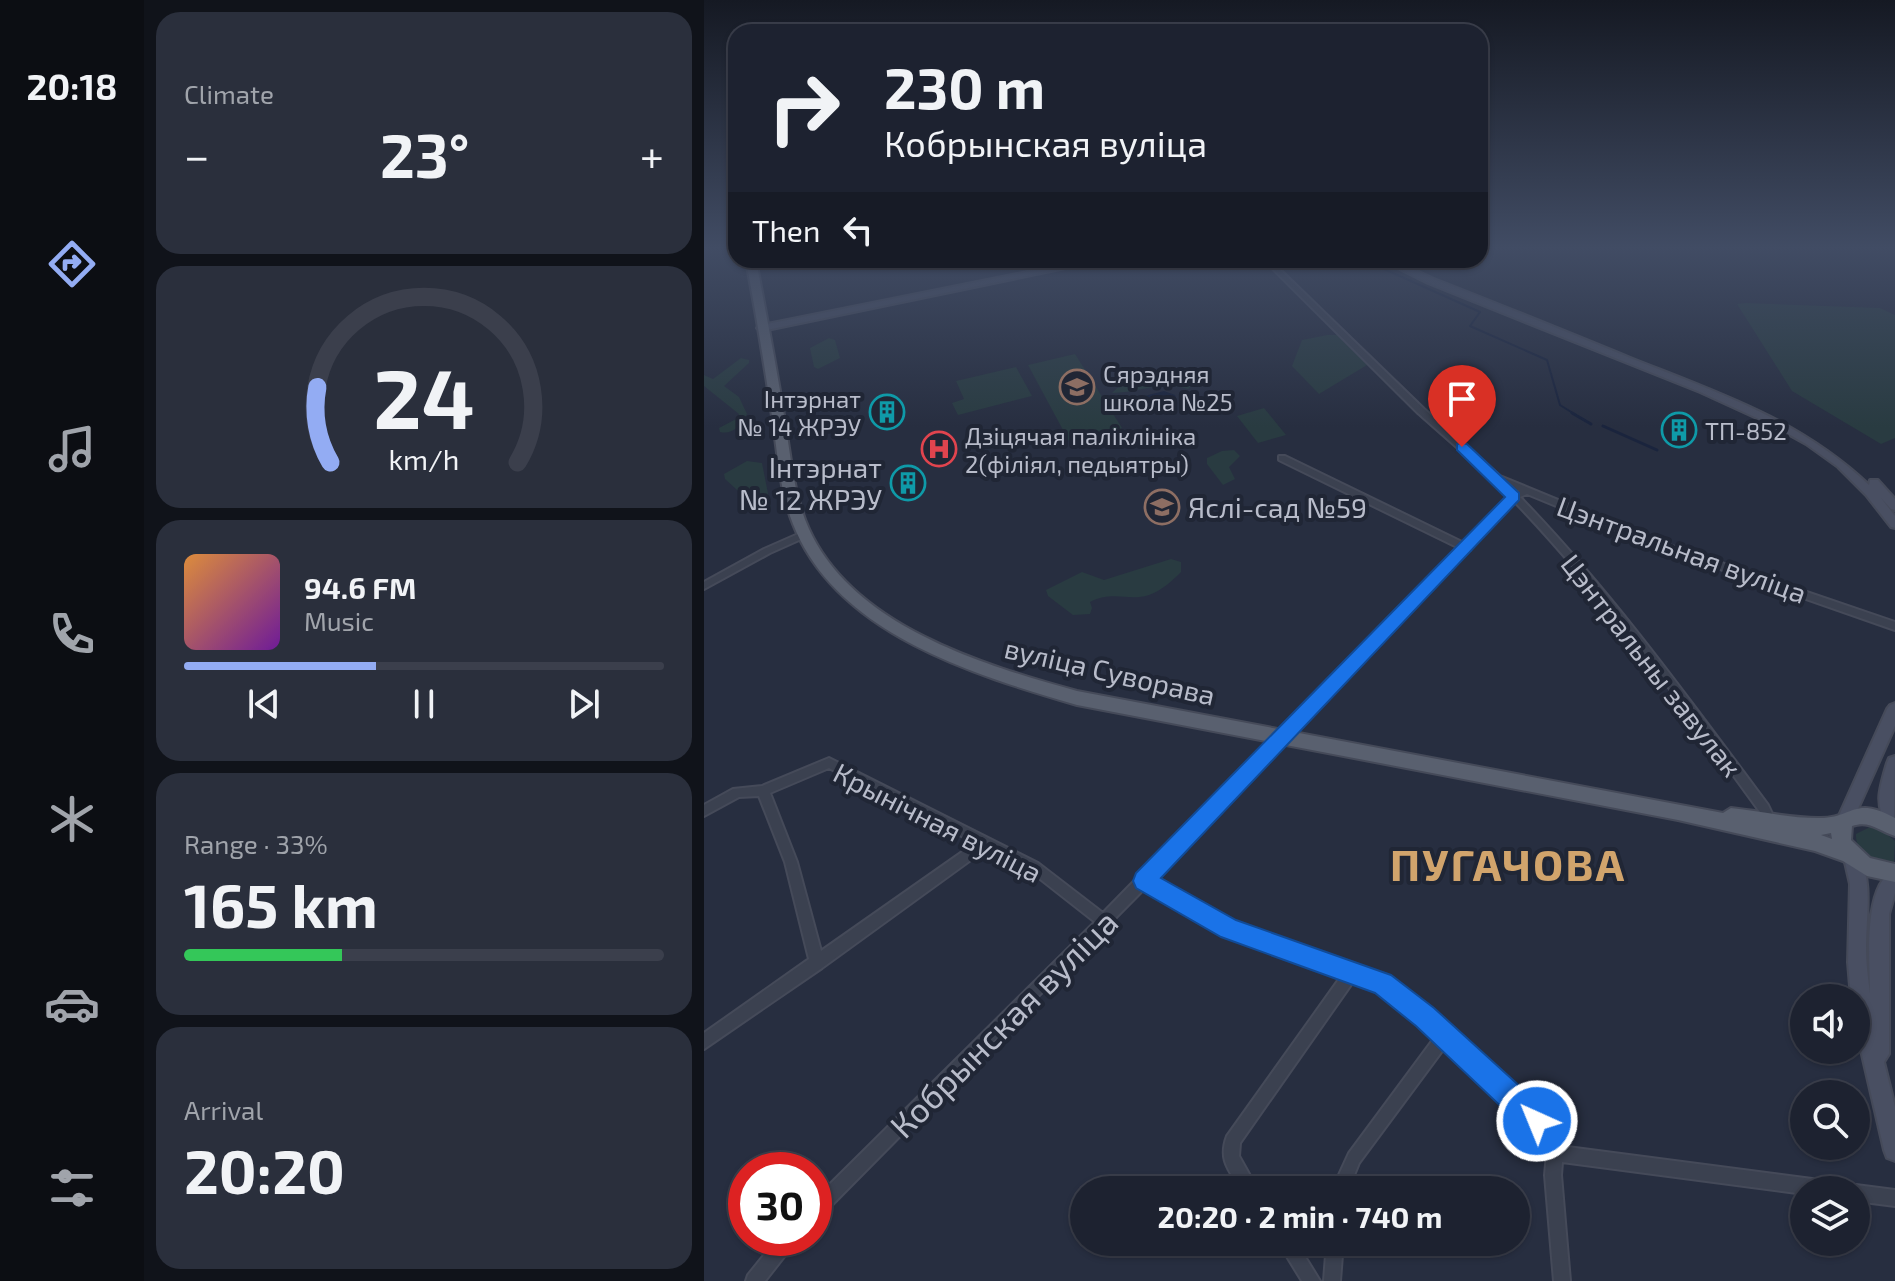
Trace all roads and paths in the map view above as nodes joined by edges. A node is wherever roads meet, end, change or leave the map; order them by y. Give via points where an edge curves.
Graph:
1 (759, 307) edge
2 (867, 307) edge
3 (1315, 307) edge
4 (1505, 307) edge
5 (762, 328) junction
6 (1681, 377) junction
7 (1282, 458) dead end
8 (1497, 478) junction
9 (1526, 491) junction
10 (1513, 497) junction
11 (1895, 506) edge
12 (1895, 524) edge
13 (805, 534) junction
14 (1467, 548) junction
15 (704, 586) edge
16 (1895, 626) edge
17 (1895, 709) edge
18 (1285, 736) junction
19 (1895, 763) edge
20 (763, 791) junction
21 (704, 811) edge
22 (1678, 812) junction
23 (1769, 820) junction
24 (1844, 821) junction
25 (1895, 828) edge
26 (984, 843) junction
27 (1851, 856) junction
28 (1895, 876) edge
29 (1144, 881) junction
30 (1104, 921) junction
31 (817, 963) junction
32 (1352, 972) junction
33 (1445, 1035) junction
34 (704, 1042) edge
35 (1879, 1075) junction
36 (1895, 1150) edge
37 (1555, 1153) junction
38 (1242, 1176) edge
39 (1346, 1176) edge
40 (1790, 1184) edge
41 (832, 1193) edge
42 (1870, 1195) edge
43 (1895, 1198) edge
44 (774, 1256) edge
45 (1295, 1256) edge
46 (1334, 1256) edge
47 (754, 1281) edge
48 (1312, 1281) edge
49 (1332, 1281) edge
50 (1562, 1281) edge

1 - 5 main road, вуліца Суворава
2 - 5 street
3 - 8 street, Цэнтральная вуліца
4 - 6 street
5 - 13 main road, вуліца Суворава via 784,459
6 - 11 street via 1755,403 1806,431 1852,464
6 - 12 street via 1797,434 1858,480
7 - 14 street
8 - 9 street, Цэнтральная вуліца
8 - 10 street, Цэнтральны завулак
9 - 10 street, Кобрынская вуліца
9 - 16 street, Цэнтральная вуліца via 1657,544
10 - 14 street, Кобрынская вуліца
10 - 23 street, Цэнтральны завулак via 1647,652
13 - 15 street
13 - 18 main road, вуліца Суворава via 859,600 948,656 999,677 1077,698
14 - 18 street, Кобрынская вуліца
17 - 24 street
18 - 22 main road, вуліца Суворава
18 - 29 street, Кобрынская вуліца
19 - 25 street via 1885,797
20 - 21 street via 737,792
20 - 26 street, Крынічная вуліца via 829,763
20 - 31 street via 791,862
22 - 23 main road, вуліца Суворава
22 - 27 main road, вуліца Суворава via 1815,842
23 - 24 main road, вуліца Суворава via 1820,827
24 - 25 main road, вуліца Суворава via 1862,815
24 - 27 main road via 1840,837
26 - 30 street, Крынічная вуліца via 1034,867
26 - 31 street
27 - 28 main road, вуліца Суворава
27 - 35 street via 1860,891 1857,962 1862,1003
28 - 35 street via 1880,914
29 - 30 street, Кобрынская вуліца
29 - 32 street via 1229,929
30 - 41 street, Кобрынская вуліца
31 - 34 street
32 - 33 street via 1393,991
32 - 38 street via 1232,1141 1231,1158
33 - 37 street via 1529,1111
33 - 39 street
35 - 36 street
37 - 40 street
37 - 50 street
42 - 43 street
44 - 47 street
45 - 48 street
46 - 49 street

